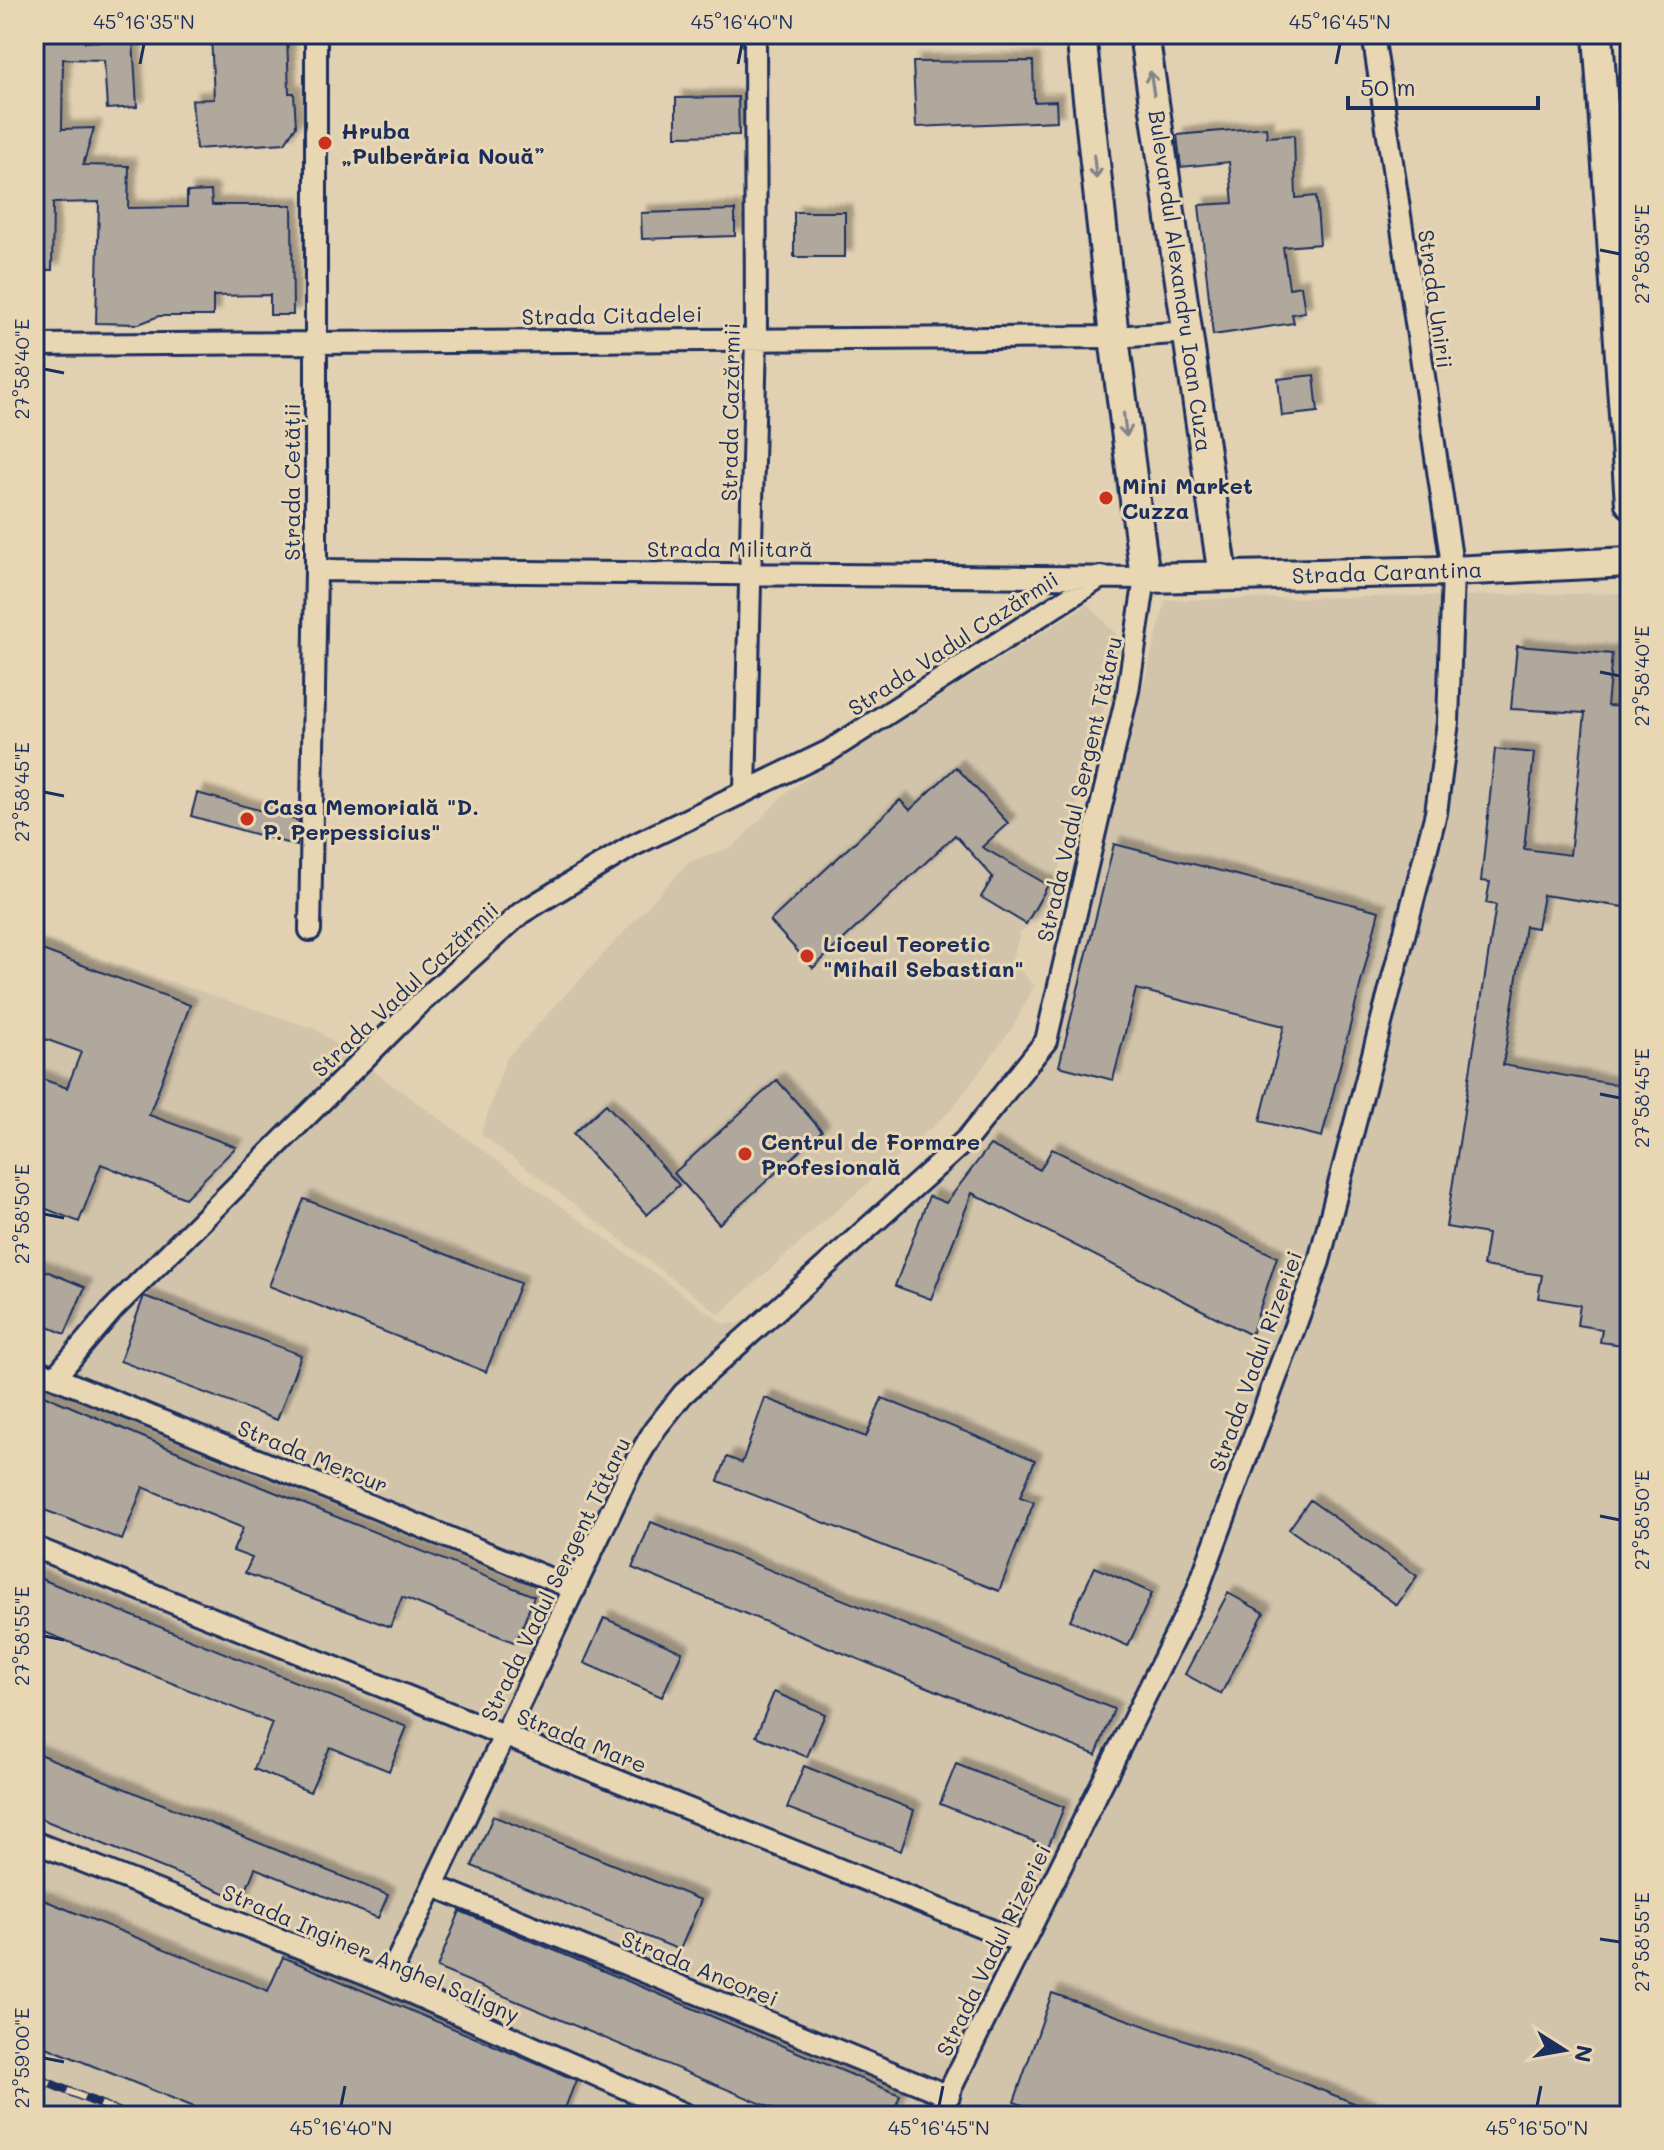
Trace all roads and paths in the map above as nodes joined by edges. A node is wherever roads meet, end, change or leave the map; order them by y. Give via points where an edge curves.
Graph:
1 (316, 34) edge
2 (755, 34) edge
3 (1081, 34) edge
4 (1144, 34) edge
5 (1373, 34) edge
6 (1598, 34) edge
7 (1190, 332) junction
8 (756, 337) junction
9 (1114, 337) junction
10 (315, 342) junction
11 (34, 345) edge
12 (1630, 503) edge
13 (1630, 562) edge
14 (316, 570) junction
15 (1453, 571) junction
16 (752, 572) junction
17 (1223, 576) junction
18 (1101, 577) junction
19 (1145, 578) junction
20 (745, 791) junction
21 (310, 930) dead end
22 (34, 1369) edge
23 (55, 1377) junction
24 (34, 1547) edge
25 (575, 1589) junction
26 (506, 1735) junction
27 (34, 1842) edge
28 (434, 1886) junction
29 (1023, 1943) junction
30 (387, 1982) junction
31 (949, 2096) junction
32 (688, 2116) edge
33 (937, 2116) edge

1 - 10 street, Strada Cetății
2 - 8 street, Strada Cazărmii
3 -> 9 main road
7 -> 4 main road, Bulevardul Alexandru Ioan Cuza
5 - 15 street, Strada Unirii
6 - 12 main road
7 - 9 street, Strada Citadelei
7 - 17 main road, Bulevardul Alexandru Ioan Cuza
8 - 9 street, Strada Citadelei
8 - 10 street, Strada Citadelei
8 - 16 street, Strada Cazărmii
9 -> 19 main road
10 - 11 street, Strada Citadelei
10 - 14 street, Strada Cetății
13 - 15 main road, Strada Carantina
14 - 16 street, Strada Militară
14 - 21 street, Strada Cetății
15 - 17 main road, Strada Carantina
15 - 29 street, Strada Vadul Rizeriei via 1448,722 1436,813 1319,1261 1196,1594
16 - 18 street, Strada Militară
16 - 20 street, Strada Cazărmii
17 - 19 main road, Strada Carantina
18 - 19 street, Strada Militară
18 - 20 street, Strada Vadul Cazărmii via 829,751
19 - 25 street, Strada Vadul Sergent Tătaru via 1128,691 1046,1041 968,1138 683,1394 630,1471
20 - 23 street, Strada Vadul Cazărmii via 632,846 521,913 397,1025 113,1309
22 - 23 street, Strada Mercur
23 - 25 street, Strada Mercur
24 - 26 street, Strada Mare
25 - 26 street, Strada Vadul Sergent Tătaru
26 - 28 street, Strada Vadul Sergent Tătaru
26 - 29 street, Strada Mare
27 - 30 street, Strada Inginer Anghel Saligny
28 - 30 street, Strada Vadul Sergent Tătaru
28 - 31 street, Strada Ancorei
29 - 31 street, Strada Vadul Rizeriei
30 - 32 street, Strada Inginer Anghel Saligny
31 - 33 street, Strada Vadul Rizeriei

